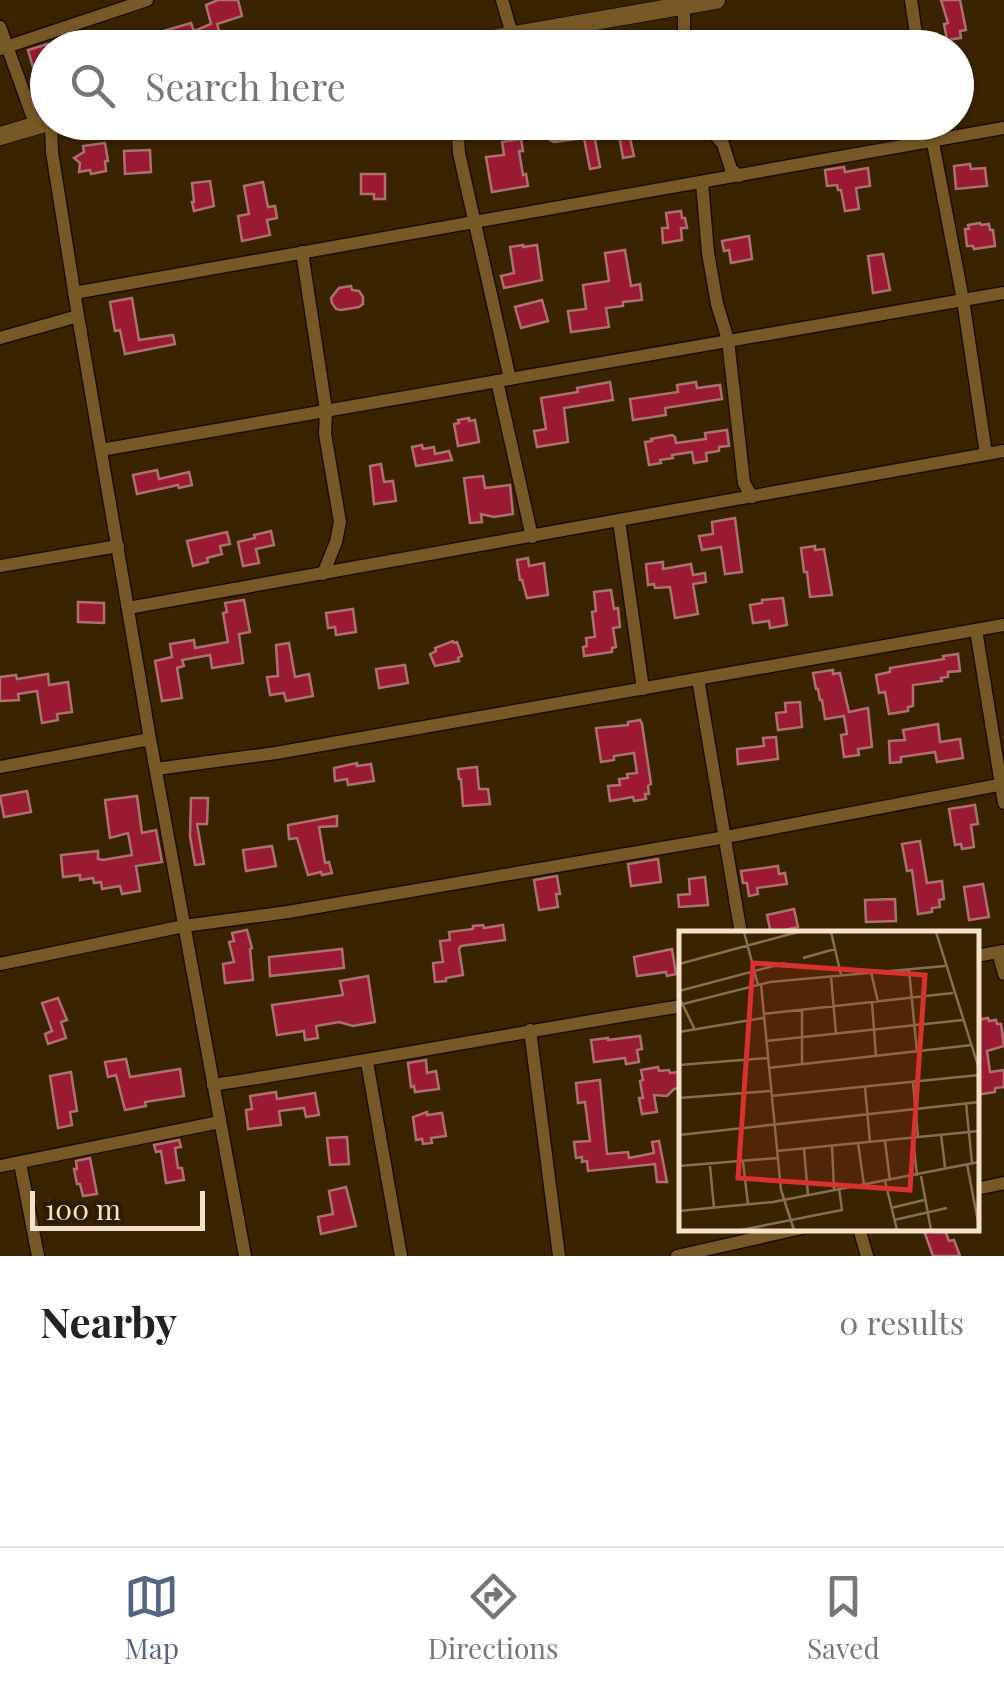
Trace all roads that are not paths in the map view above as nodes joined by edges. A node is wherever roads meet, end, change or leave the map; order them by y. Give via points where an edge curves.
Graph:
1 (147, 0) edge
2 (502, 0) edge
3 (716, 0) edge
4 (911, 0) edge
5 (684, 5) junction
6 (0, 27) edge
7 (57, 30) edge
8 (511, 30) edge
9 (536, 30) edge
10 (684, 30) edge
11 (915, 30) edge
12 (30, 39) edge
13 (3, 48) edge
14 (30, 97) edge
15 (30, 128) edge
16 (1004, 128) edge
17 (974, 134) edge
18 (0, 136) edge
19 (49, 140) edge
20 (459, 140) edge
21 (719, 140) edge
22 (942, 140) edge
23 (932, 142) junction
24 (739, 176) junction
25 (702, 183) junction
26 (475, 221) junction
27 (302, 252) junction
28 (74, 293) junction
29 (1004, 293) edge
30 (963, 300) junction
31 (78, 316) junction
32 (0, 338) edge
33 (728, 340) junction
34 (503, 380) junction
35 (326, 410) junction
36 (101, 450) junction
37 (1004, 451) edge
38 (986, 454) junction
39 (752, 497) junction
40 (619, 521) junction
41 (532, 537) junction
42 (118, 546) junction
43 (0, 566) edge
44 (324, 574) junction
45 (128, 608) junction
46 (1004, 625) edge
47 (976, 630) junction
48 (698, 679) junction
49 (643, 688) junction
50 (150, 739) junction
51 (0, 767) edge
52 (156, 769) junction
53 (1002, 784) edge
54 (1004, 803) edge
55 (726, 837) junction
56 (184, 926) junction
57 (741, 931) edge
58 (1001, 951) edge
59 (0, 964) edge
60 (1004, 974) edge
61 (679, 1006) edge
62 (530, 1030) junction
63 (367, 1062) junction
64 (213, 1085) junction
65 (220, 1122) junction
66 (20, 1163) junction
67 (0, 1166) edge
68 (1004, 1183) edge
69 (979, 1188) edge
70 (728, 1231) edge
71 (788, 1231) edge
72 (860, 1231) edge
73 (730, 1244) junction
74 (38, 1256) edge
75 (244, 1256) edge
76 (401, 1256) edge
77 (559, 1256) edge
78 (677, 1256) edge
79 (867, 1256) edge

1 - 7 street
2 - 8 street
3 - 5 street
4 - 11 street
5 - 9 street
5 - 10 street
6 - 13 street
12 - 13 street
13 - 14 street
15 - 18 street
16 - 17 street
19 - 28 street
20 - 26 street
21 - 24 street
22 - 23 street
23 - 24 street
23 - 30 street
24 - 25 street
25 - 26 street
25 - 33 street via 708,253
26 - 27 street
26 - 34 street
27 - 28 street
27 - 35 street
28 - 31 street
29 - 30 street
30 - 33 street
30 - 38 street
31 - 32 street
31 - 36 street
33 - 34 street
33 - 39 street via 744,484
34 - 35 street
34 - 41 street
35 - 36 street
35 - 44 street via 340,522
36 - 42 street
37 - 38 street
38 - 39 street
39 - 40 street
40 - 41 street
40 - 49 street
41 - 44 street
42 - 43 street
42 - 45 street
44 - 45 street
45 - 50 street
46 - 47 street
47 - 48 street
47 - 53 street
48 - 49 street
48 - 55 street
49 - 52 street
50 - 51 street
50 - 52 street
52 - 56 street
53 - 54 street
53 - 55 street
55 - 56 street
55 - 57 street
56 - 59 street
56 - 64 street
58 - 60 street
61 - 62 street
62 - 63 street
62 - 77 street
63 - 64 street
63 - 76 street
64 - 65 street
65 - 66 street
65 - 75 street
66 - 67 street
66 - 74 street
68 - 69 street
70 - 73 street
71 - 73 street
72 - 79 street
73 - 78 street

